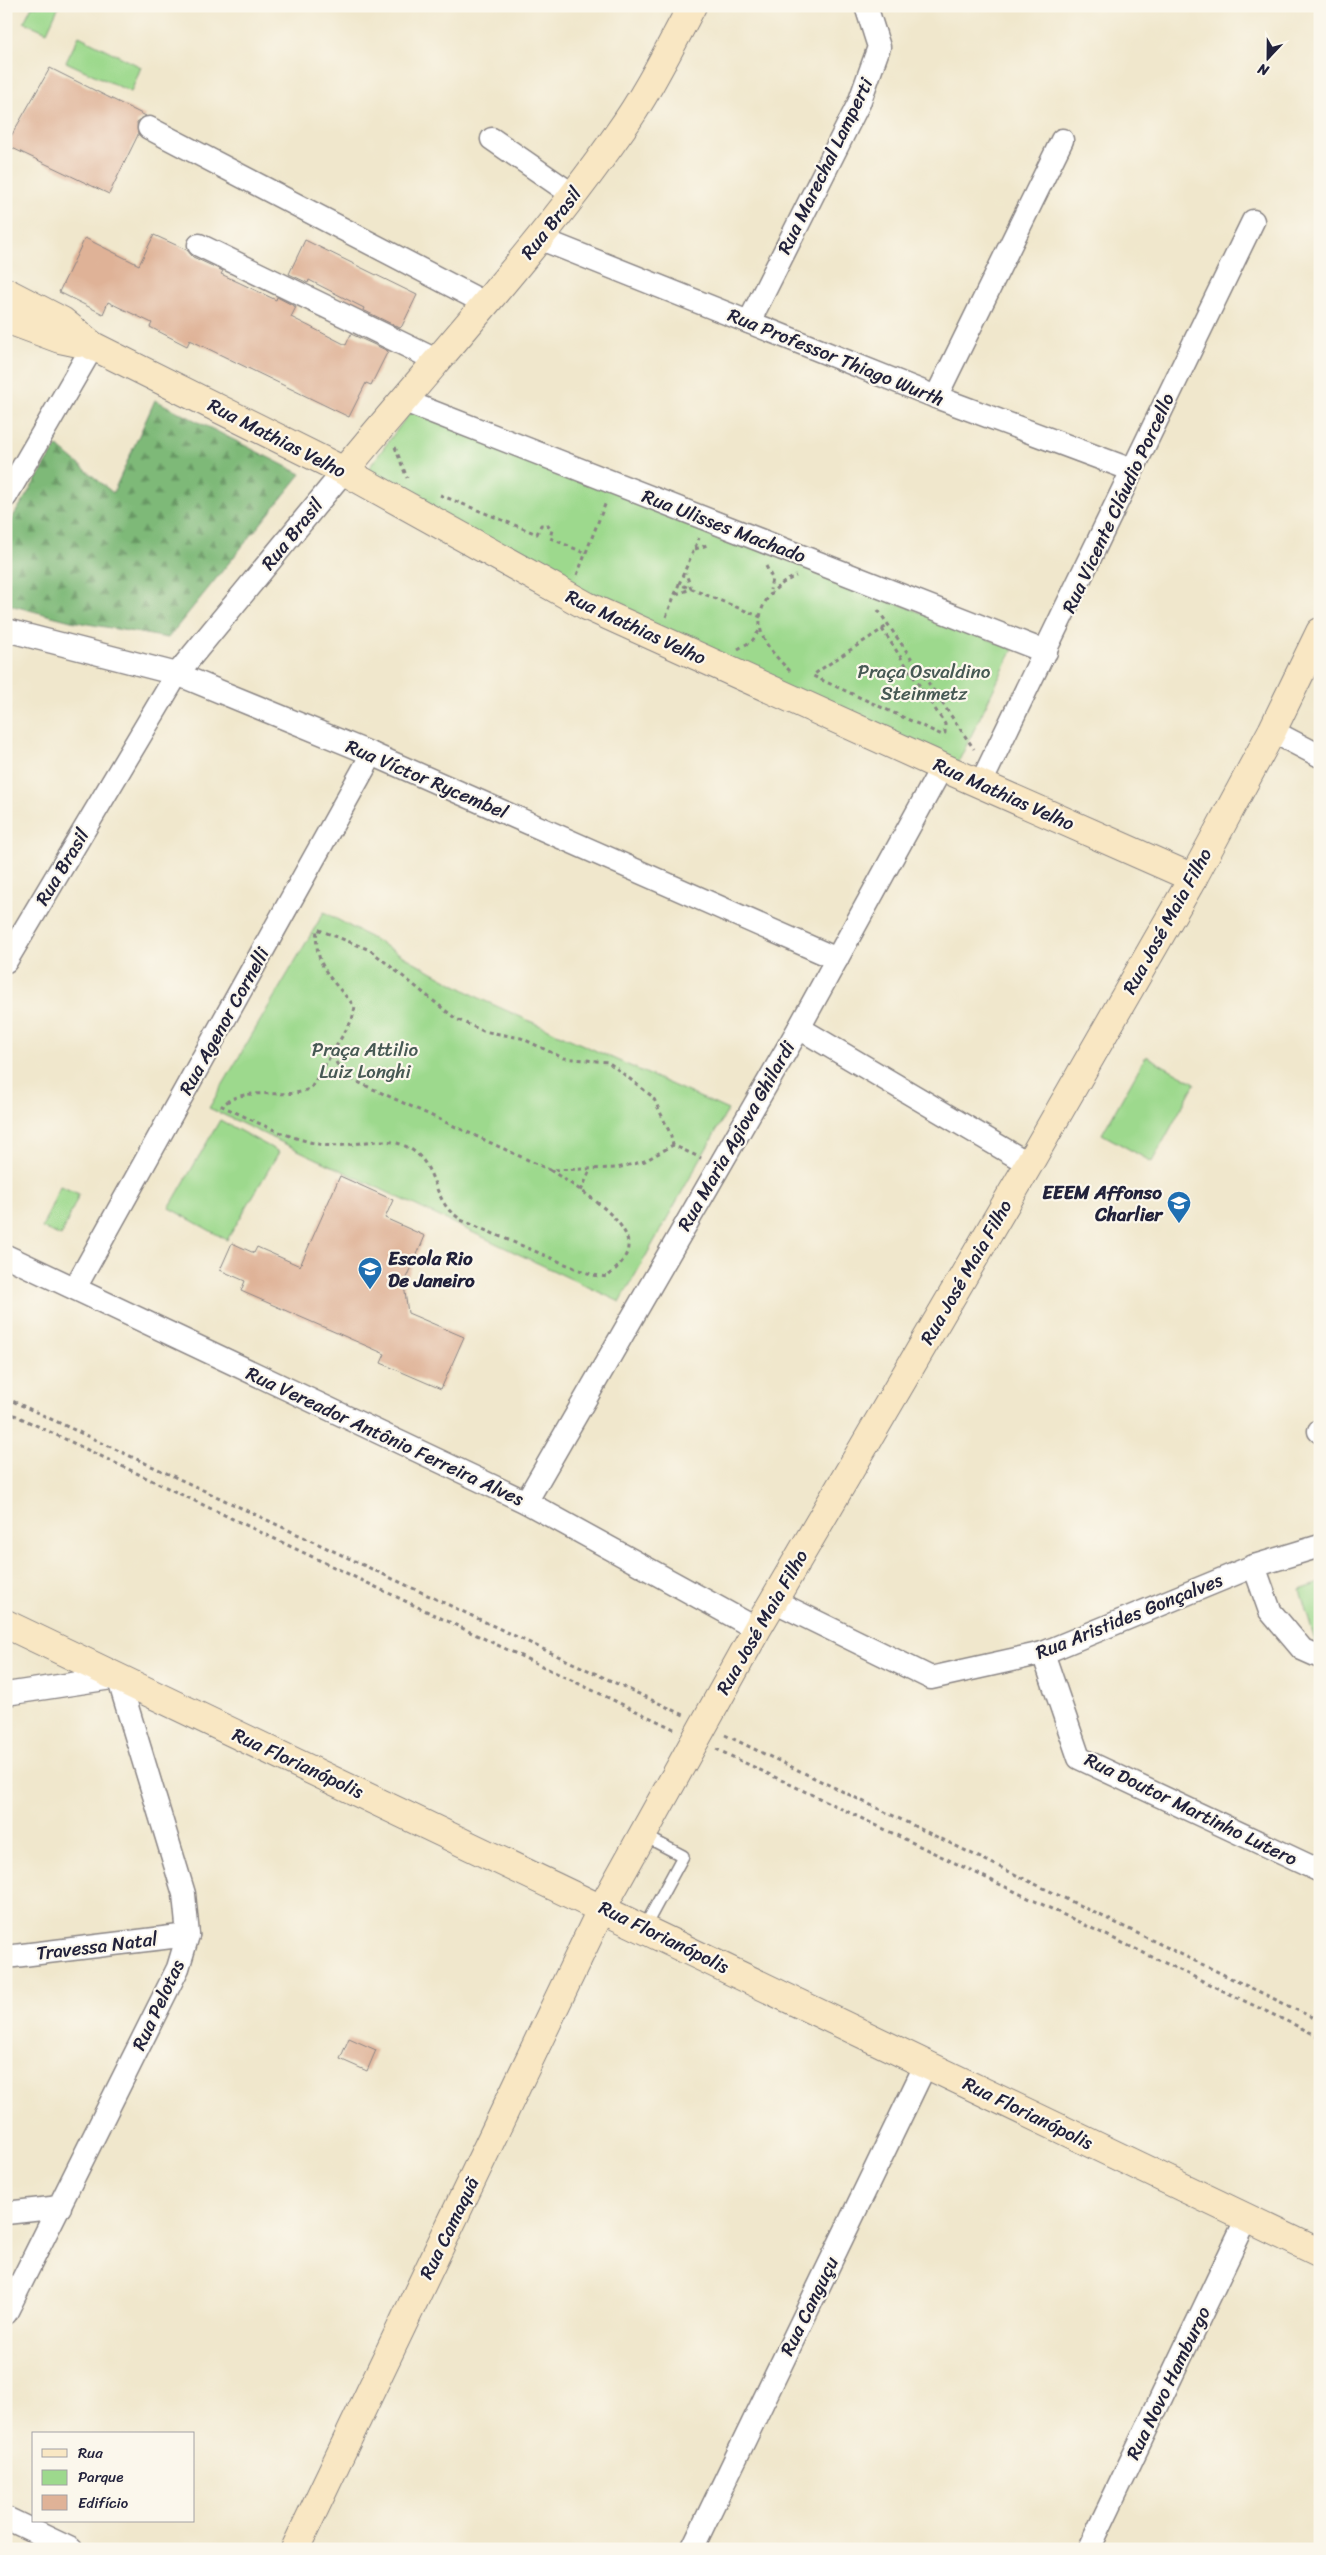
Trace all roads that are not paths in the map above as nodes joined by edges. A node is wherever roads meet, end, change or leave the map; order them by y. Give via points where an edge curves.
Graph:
1 (692, 6) edge
2 (866, 6) edge
3 (149, 128) dead end
4 (492, 139) dead end
5 (1062, 140) dead end
6 (573, 195) junction
7 (1253, 221) dead end
8 (541, 238) junction
9 (199, 245) dead end
10 (6, 292) edge
11 (485, 303) junction
12 (6, 319) edge
13 (749, 322) junction
14 (93, 346) junction
15 (436, 360) junction
16 (936, 397) junction
17 (402, 400) junction
18 (1132, 470) junction
19 (344, 471) junction
20 (6, 496) edge
21 (6, 630) edge
22 (1320, 632) edge
23 (1046, 652) junction
24 (177, 674) junction
25 (1272, 731) junction
26 (372, 754) junction
27 (1320, 756) edge
28 (942, 767) junction
29 (981, 784) junction
30 (1193, 878) junction
31 (837, 959) junction
32 (6, 961) edge
33 (799, 1028) junction
34 (1029, 1164) junction
35 (6, 1256) edge
36 (75, 1288) junction
37 (526, 1502) junction
38 (1320, 1546) edge
39 (1254, 1566) junction
40 (774, 1601) junction
41 (6, 1624) edge
42 (757, 1629) junction
43 (1043, 1653) junction
44 (1320, 1657) edge
45 (118, 1677) junction
46 (6, 1694) edge
47 (643, 1835) junction
48 (1320, 1871) edge
49 (602, 1908) junction
50 (644, 1928) junction
51 (188, 1935) junction
52 (6, 1957) edge
53 (926, 2064) junction
54 (60, 2207) junction
55 (6, 2213) edge
56 (1247, 2218) junction
57 (1320, 2253) edge
58 (6, 2313) edge
59 (6, 2518) edge
60 (71, 2549) edge
61 (295, 2549) edge
62 (692, 2549) edge
63 (1089, 2549) edge

1 - 6 street, Rua Brasil via 656,74 619,133
2 - 13 street, Rua Marechal Lamperti via 879,47 858,103
3 - 11 street
4 - 6 street
5 - 16 street
6 - 8 street, Rua Brasil
7 - 18 street, Rua Vicente Cláudio Porcello
8 - 11 street, Rua Brasil
8 - 13 street, Rua Professor Thiago Wurth
9 - 15 street
10 - 14 street, Rua Mathias Velho via 62,320
11 - 15 street, Rua Brasil
12 - 14 street, Rua Mathias Velho via 60,339
13 - 16 street, Rua Professor Thiago Wurth
14 - 19 street, Rua Mathias Velho
14 - 20 street
15 - 17 street, Rua Brasil
16 - 18 street, Rua Professor Thiago Wurth
17 - 19 street, Rua Brasil
17 - 23 street, Rua Ulisses Machado
18 - 23 street, Rua Vicente Cláudio Porcello
19 - 24 street, Rua Brasil
19 - 28 street, Rua Mathias Velho via 587,606
21 - 24 street, Rua Víctor Rycembel
22 - 25 street, Rua José Maia Filho
23 - 29 street, Rua Vicente Cláudio Porcello
24 - 26 street, Rua Víctor Rycembel
24 - 32 street, Rua Brasil
25 - 27 street
25 - 30 street, Rua José Maia Filho
26 - 31 street, Rua Víctor Rycembel
26 - 36 street, Rua Agenor Cornelli
28 - 29 street, Rua Mathias Velho
28 - 31 street, Rua Maria Agiova Ghilardi
29 - 30 street, Rua Mathias Velho
30 - 34 street, Rua José Maia Filho
31 - 33 street, Rua Maria Agiova Ghilardi
33 - 34 street
33 - 37 street, Rua Maria Agiova Ghilardi
34 - 40 street, Rua José Maia Filho
35 - 36 street, Rua Vereador Antônio Ferreira Alves
36 - 37 street, Rua Vereador Antônio Ferreira Alves
37 - 42 street, Rua Vereador Antônio Ferreira Alves
38 - 39 street, Rua Aristides Gonçalves
39 - 43 street, Rua Aristides Gonçalves
39 - 44 street via 1270,1611 1302,1649
40 - 42 street, Rua José Maia Filho
40 - 43 street, Rua Aristides Gonçalves via 931,1678
41 - 45 street, Rua Florianópolis
42 - 47 street, Rua José Maia Filho
43 - 48 street, Rua Doutor Martinho Lutero via 1080,1758
45 - 46 street
45 - 49 street, Rua Florianópolis
45 - 51 street, Rua Pelotas via 184,1894
47 - 49 street, Rua José Maia Filho
47 - 50 lane via 683,1856
49 - 50 street, Rua Florianópolis
49 - 61 street, Rua Camaquã
50 - 53 street, Rua Florianópolis
51 - 52 street, Travessa Natal
51 - 54 street, Rua Pelotas via 178,1968
53 - 56 street, Rua Florianópolis
53 - 62 street, Rua Canguçu
54 - 55 street
54 - 58 street, Rua Pelotas
56 - 57 street, Rua Florianópolis
56 - 63 street, Rua Novo Hamburgo
59 - 60 street

